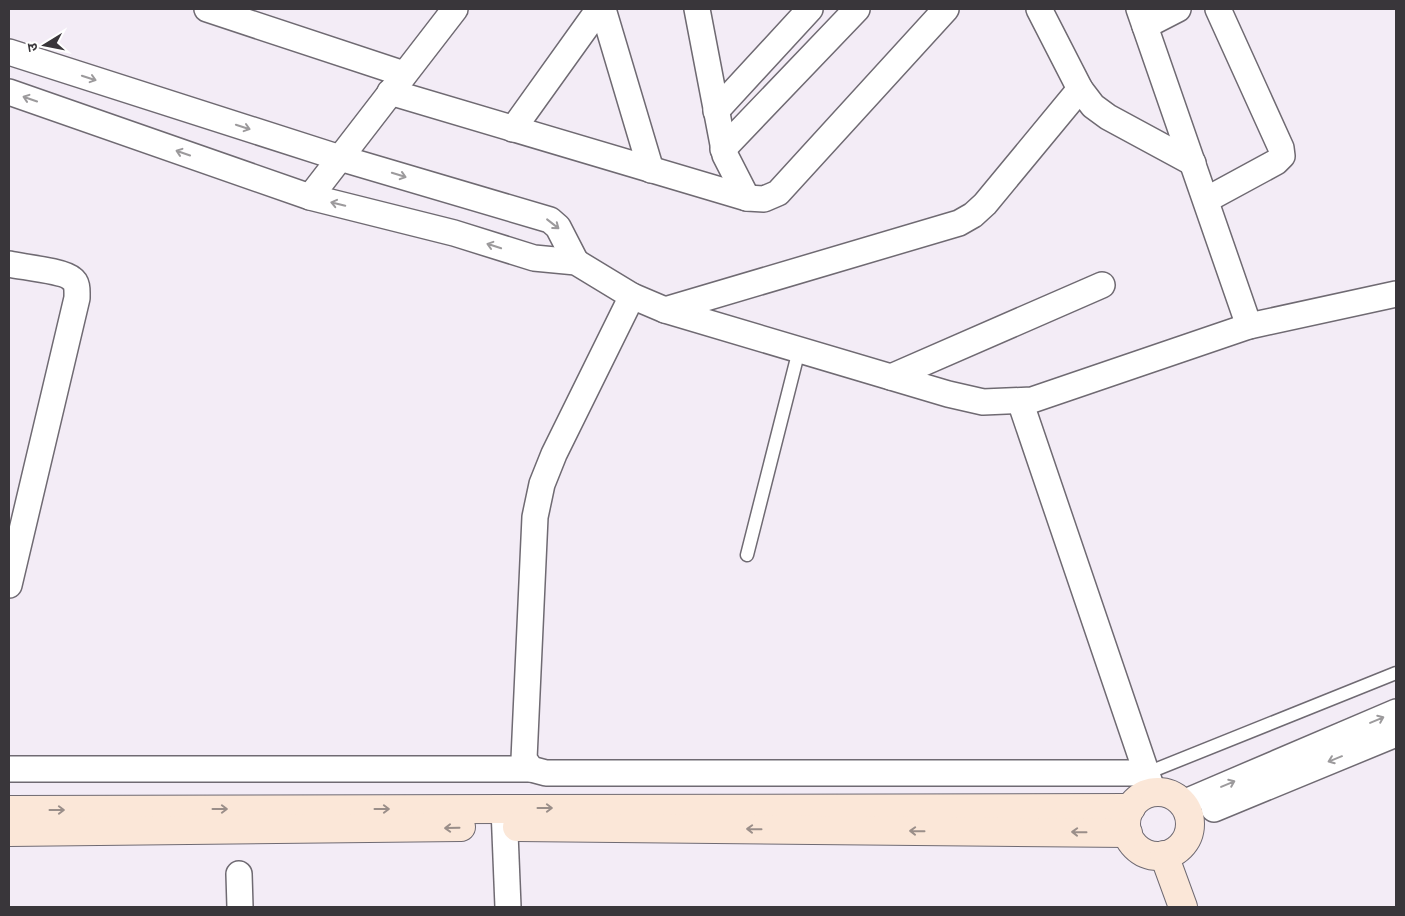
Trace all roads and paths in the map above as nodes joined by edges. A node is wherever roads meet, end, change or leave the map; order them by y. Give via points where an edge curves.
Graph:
1 (207, 9) edge
2 (454, 9) edge
3 (599, 9) edge
4 (603, 9) edge
5 (697, 9) edge
6 (810, 9) edge
7 (857, 9) edge
8 (946, 9) edge
9 (1039, 9) edge
10 (1178, 9) edge
11 (1218, 9) edge
12 (243, 14) edge
13 (1142, 17) edge
14 (9, 52) edge
15 (397, 83) junction
16 (1080, 89) junction
17 (9, 92) edge
18 (716, 111) junction
19 (513, 129) junction
20 (724, 149) junction
21 (340, 158) junction
22 (1193, 163) junction
23 (651, 170) junction
24 (310, 197) junction
25 (747, 198) junction
26 (1206, 200) junction
27 (576, 262) junction
28 (9, 264) edge
29 (1102, 285) dead end
30 (1396, 294) edge
31 (632, 296) junction
32 (665, 310) junction
33 (1249, 326) junction
34 (799, 350) junction
35 (891, 378) junction
36 (1020, 401) junction
37 (746, 555) dead end
38 (9, 586) edge
39 (1396, 673) edge
40 (1396, 712) edge
41 (1396, 734) edge
42 (9, 769) edge
43 (531, 769) junction
44 (1150, 782) junction
45 (9, 810) edge
46 (1186, 811) junction
47 (504, 818) junction
48 (1129, 820) junction
49 (9, 832) edge
50 (1164, 855) junction
51 (238, 874) dead end
52 (240, 907) edge
53 (508, 907) edge
54 (1183, 907) edge

1 - 12 street
2 - 15 street
3 - 19 street
4 - 23 street
5 - 18 street
6 - 18 street
7 - 20 street
8 - 25 street via 778,193 764,199
9 - 16 street
10 - 13 street
11 - 26 street via 1282,156
12 - 15 street
13 - 22 street
14 -> 21 street
15 - 19 street
15 - 21 street
16 - 22 street via 1108,118
16 - 32 street via 985,204 959,223
24 -> 17 street
18 - 20 street
19 - 23 street
20 - 25 street via 727,162
21 - 24 street
21 -> 27 street via 550,220 558,227
22 - 26 street
23 - 25 street
27 -> 24 street via 534,258 454,233
26 - 33 street
27 - 31 street
28 - 38 street via 72,278 77,285 77,298
29 - 35 street
30 - 33 street
31 - 32 street
31 - 43 street via 542,484 535,517 524,759
32 - 34 street
33 - 36 street via 1032,400
34 - 35 street
34 - 37 lane
35 - 36 street via 983,402
36 - 44 street
39 - 44 lane
46 -> 40 street
41 -> 46 street
42 - 43 street
43 - 44 street via 546,773
44 - 46 street via 1175,796
44 - 48 street via 1134,803
45 -> 47 street
46 - 50 street via 1189,834 1177,850
47 - 48 street
47 -> 49 street
47 - 53 street
48 - 50 street via 1132,842 1139,849 1148,854
50 - 54 street
51 - 52 street

